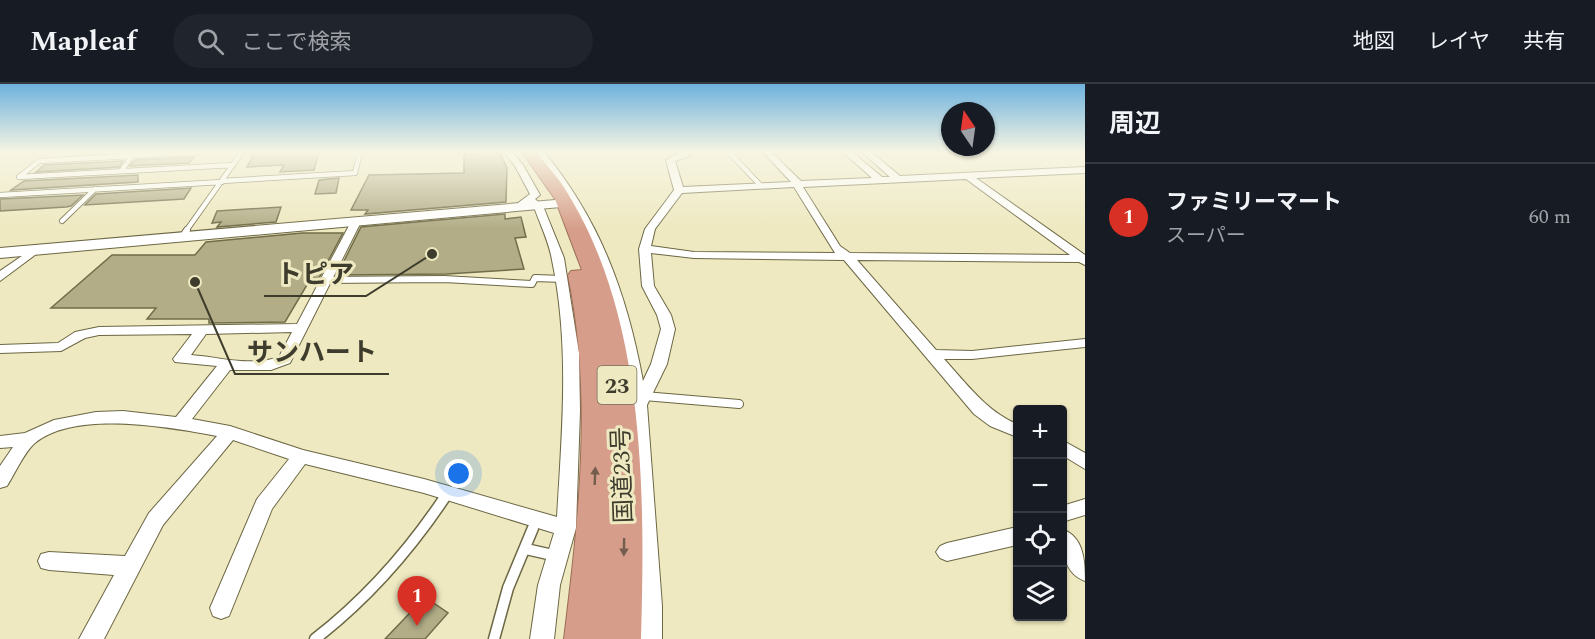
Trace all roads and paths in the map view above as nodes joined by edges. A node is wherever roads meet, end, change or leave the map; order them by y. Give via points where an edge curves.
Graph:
1 (224, 178) edge
2 (274, 178) edge
3 (526, 178) edge
4 (529, 178) edge
5 (551, 178) edge
6 (560, 178) edge
7 (675, 178) edge
8 (753, 178) edge
9 (791, 178) edge
10 (877, 178) edge
11 (896, 178) edge
12 (953, 178) edge
13 (970, 178) edge
14 (222, 181) junction
15 (881, 181) junction
16 (900, 181) junction
17 (798, 185) junction
18 (761, 186) junction
19 (95, 189) junction
20 (679, 190) junction
21 (0, 195) edge
22 (540, 206) junction
23 (357, 220) junction
24 (62, 221) dead end
25 (183, 236) junction
26 (560, 241) junction
27 (645, 249) junction
28 (35, 250) junction
29 (0, 253) edge
30 (848, 257) junction
31 (1084, 259) edge
32 (0, 277) edge
33 (563, 279) junction
34 (324, 280) junction
35 (299, 328) junction
36 (202, 330) junction
37 (1085, 343) edge
38 (0, 349) edge
39 (931, 354) junction
40 (226, 365) junction
41 (642, 400) junction
42 (739, 404) dead end
43 (180, 423) junction
44 (1013, 429) edge
45 (230, 432) junction
46 (28, 439) junction
47 (0, 442) edge
48 (1067, 449) edge
49 (301, 456) junction
50 (1085, 462) edge
51 (0, 481) edge
52 (447, 494) junction
53 (1085, 507) edge
54 (1065, 513) edge
55 (533, 528) dead end
56 (566, 528) junction
57 (1013, 537) edge
58 (1067, 548) edge
59 (526, 549) junction
60 (947, 552) dead end
61 (558, 556) junction
62 (49, 561) dead end
63 (130, 566) junction
64 (1085, 571) edge
65 (221, 608) dead end
66 (91, 639) edge
67 (315, 639) edge
68 (494, 639) edge
69 (542, 639) edge
70 (584, 639) edge
71 (621, 639) edge
72 (650, 639) edge

1 - 14 lane
2 - 14 lane
3 - 22 street
4 - 22 highway, 国道23号 / 23
5 - 22 highway, 国道23号 / 23
6 - 41 street via 605,259 621,308
7 - 20 street
8 - 18 lane
9 - 17 street
10 - 15 street
11 - 16 street
12 - 16 street
13 - 31 street
14 - 19 lane
14 - 25 lane
15 - 16 street
15 - 17 street
17 - 18 street
17 - 30 street via 836,248
18 - 20 street
19 - 21 lane
19 - 24 lane
20 - 27 street via 650,229
22 - 23 street
22 - 26 highway, 国道23号 / 23
22 -> 71 highway, 国道23号 / 23 via 580,230 595,270 615,364 624,509
23 - 25 street
23 - 34 street
25 - 28 street
26 - 33 street
70 -> 26 highway, 国道23号 / 23 via 594,503 595,386 584,297
27 - 30 street via 694,255
27 - 41 street via 648,286 668,329 659,364
28 - 29 street
28 - 32 street
30 - 31 street
30 - 39 street
33 - 34 lane via 535,278 532,284 444,279
33 - 56 street via 572,353
34 - 35 street
35 - 36 street
35 - 40 street via 285,360 271,365
36 - 38 street via 90,332 61,347
36 - 40 street via 180,359
37 - 39 street via 972,355
39 - 44 street via 980,410
40 - 43 street
41 - 42 lane
41 - 72 street
43 - 45 street
43 - 46 street via 96,418 60,424
45 - 49 street
45 - 63 street via 156,519
46 - 47 street
46 - 51 street
48 - 50 street
49 - 52 street
49 - 65 street via 264,505
52 - 56 street
52 - 67 lane via 373,589 335,626
53 - 54 street
55 - 59 lane
56 - 61 street
57 - 60 street
58 - 64 street
59 - 61 lane
59 - 68 lane via 508,588
61 - 69 street via 549,585
62 - 63 street
63 - 66 street

